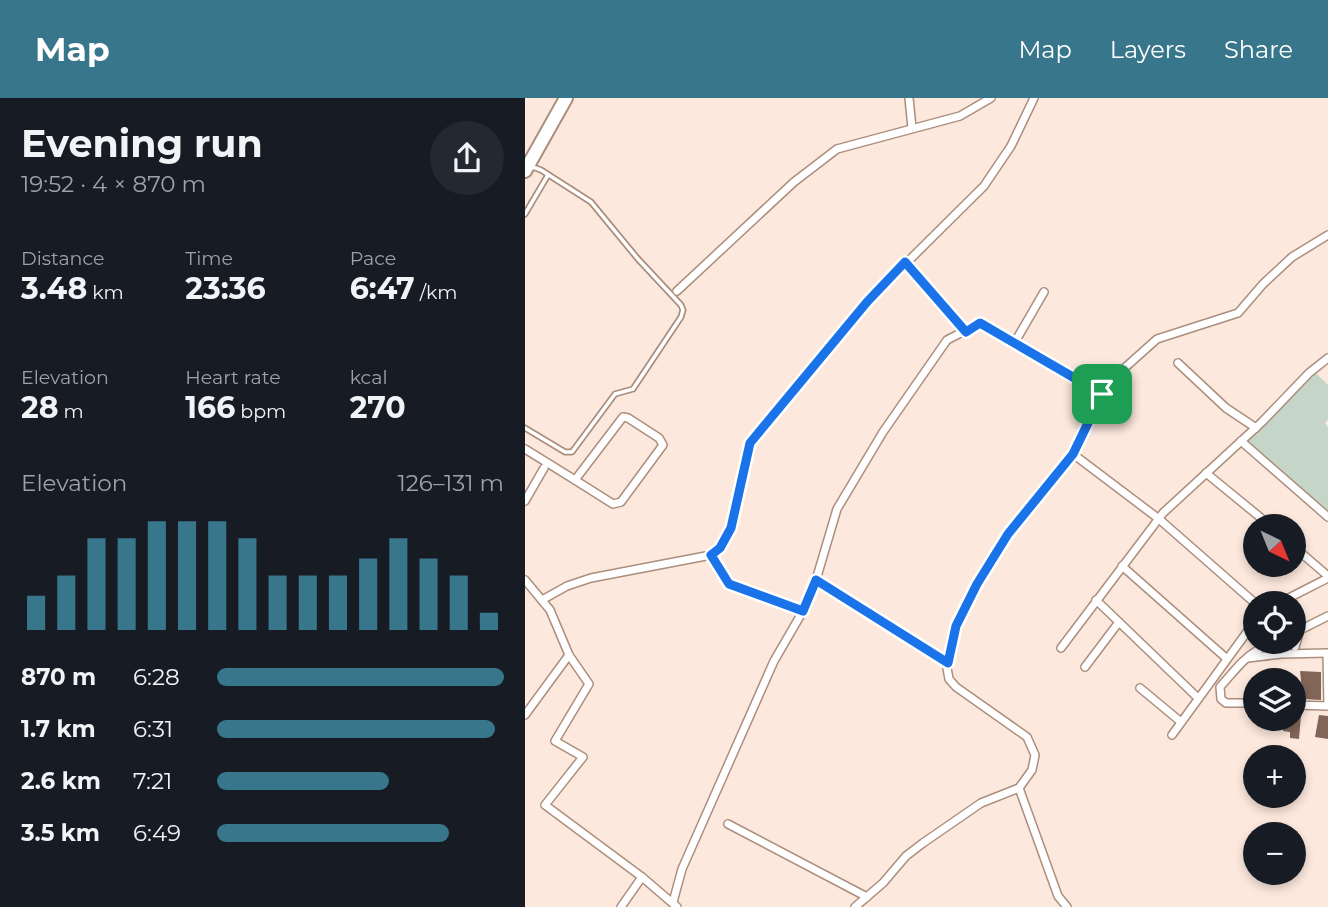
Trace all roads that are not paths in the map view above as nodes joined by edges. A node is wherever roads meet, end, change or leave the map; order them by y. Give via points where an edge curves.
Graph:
1 (909, 98) edge
2 (991, 98) edge
3 (1034, 98) edge
4 (562, 101) edge
5 (912, 128) junction
6 (527, 168) edge
7 (548, 175) junction
8 (525, 214) edge
9 (1328, 234) edge
10 (905, 262) junction
11 (677, 291) dead end
12 (1044, 292) dead end
13 (966, 332) junction
14 (1015, 342) junction
15 (1328, 358) edge
16 (1178, 363) dead end
17 (1102, 394) junction
18 (525, 428) edge
19 (1256, 428) junction
20 (1241, 441) junction
21 (525, 449) edge
22 (1073, 454) junction
23 (544, 468) dead end
24 (1206, 473) junction
25 (575, 480) junction
26 (525, 501) edge
27 (1256, 514) edge
28 (1328, 517) edge
29 (1159, 519) junction
30 (711, 555) junction
31 (1306, 558) edge
32 (1122, 566) junction
33 (1328, 577) edge
34 (525, 580) edge
35 (816, 580) junction
36 (1302, 591) edge
37 (1243, 593) edge
38 (542, 600) junction
39 (1096, 600) junction
40 (803, 611) junction
41 (1328, 616) edge
42 (1119, 622) junction
43 (1306, 627) edge
44 (1243, 636) edge
45 (1061, 648) dead end
46 (569, 654) junction
47 (1252, 654) edge
48 (1295, 654) edge
49 (1306, 654) edge
50 (1327, 654) edge
51 (1226, 658) junction
52 (1248, 658) junction
53 (948, 663) junction
54 (1085, 667) dead end
55 (1140, 688) dead end
56 (1198, 698) junction
57 (1243, 703) edge
58 (1306, 705) edge
59 (1328, 706) edge
60 (525, 715) edge
61 (1181, 722) junction
62 (1171, 735) dead end
63 (1019, 788) junction
64 (728, 824) dead end
65 (642, 877) junction
66 (867, 897) junction
67 (675, 904) edge
68 (621, 907) edge
69 (855, 907) edge
70 (1067, 907) edge

1 - 5 street
2 - 5 street via 960,116
3 - 10 street via 984,187
4 - 6 highway
5 - 11 street via 837,149 819,161
6 - 7 lane
7 - 8 lane
7 - 18 lane via 591,202 683,310 633,389 615,394 572,452
9 - 17 street via 1292,257 1238,313 1157,339
10 - 13 street
10 - 30 street via 750,443 731,528
12 - 14 street
13 - 14 street via 980,323
13 - 35 street via 947,340 883,432 837,509
14 - 17 street
15 - 19 street
16 - 19 street via 1226,408
17 - 22 street
19 - 20 street
20 - 24 street
20 - 28 street
21 - 25 street
22 - 29 street
22 - 53 street via 1008,534 977,584 956,626
23 - 26 street
24 - 27 street
24 - 29 street
25 - 25 street via 608,503 618,504 662,441 623,417
29 - 32 street
29 - 37 street
30 - 38 street via 590,578
30 - 40 street via 729,584
31 - 33 street
32 - 39 street
32 - 51 street
33 - 36 street
34 - 38 street
35 - 40 street
35 - 53 street
38 - 46 street
39 - 42 street
39 - 45 street
40 - 67 street via 774,661 682,869
41 - 43 street
42 - 54 street
42 - 56 street
44 - 51 street
46 - 60 street
46 - 65 street via 589,684 555,741 583,757 545,805
47 - 52 street
48 - 52 street
49 - 50 street
50 - 59 street
51 - 56 street
52 - 57 street via 1220,687 1220,699
53 - 63 street via 949,680 956,687 1027,737 1035,755 1032,770
55 - 61 street
56 - 61 street
58 - 59 street
61 - 62 street
63 - 66 street via 957,818 906,856
63 - 70 street via 1058,896
64 - 66 street
65 - 67 street
65 - 68 street
66 - 69 street

